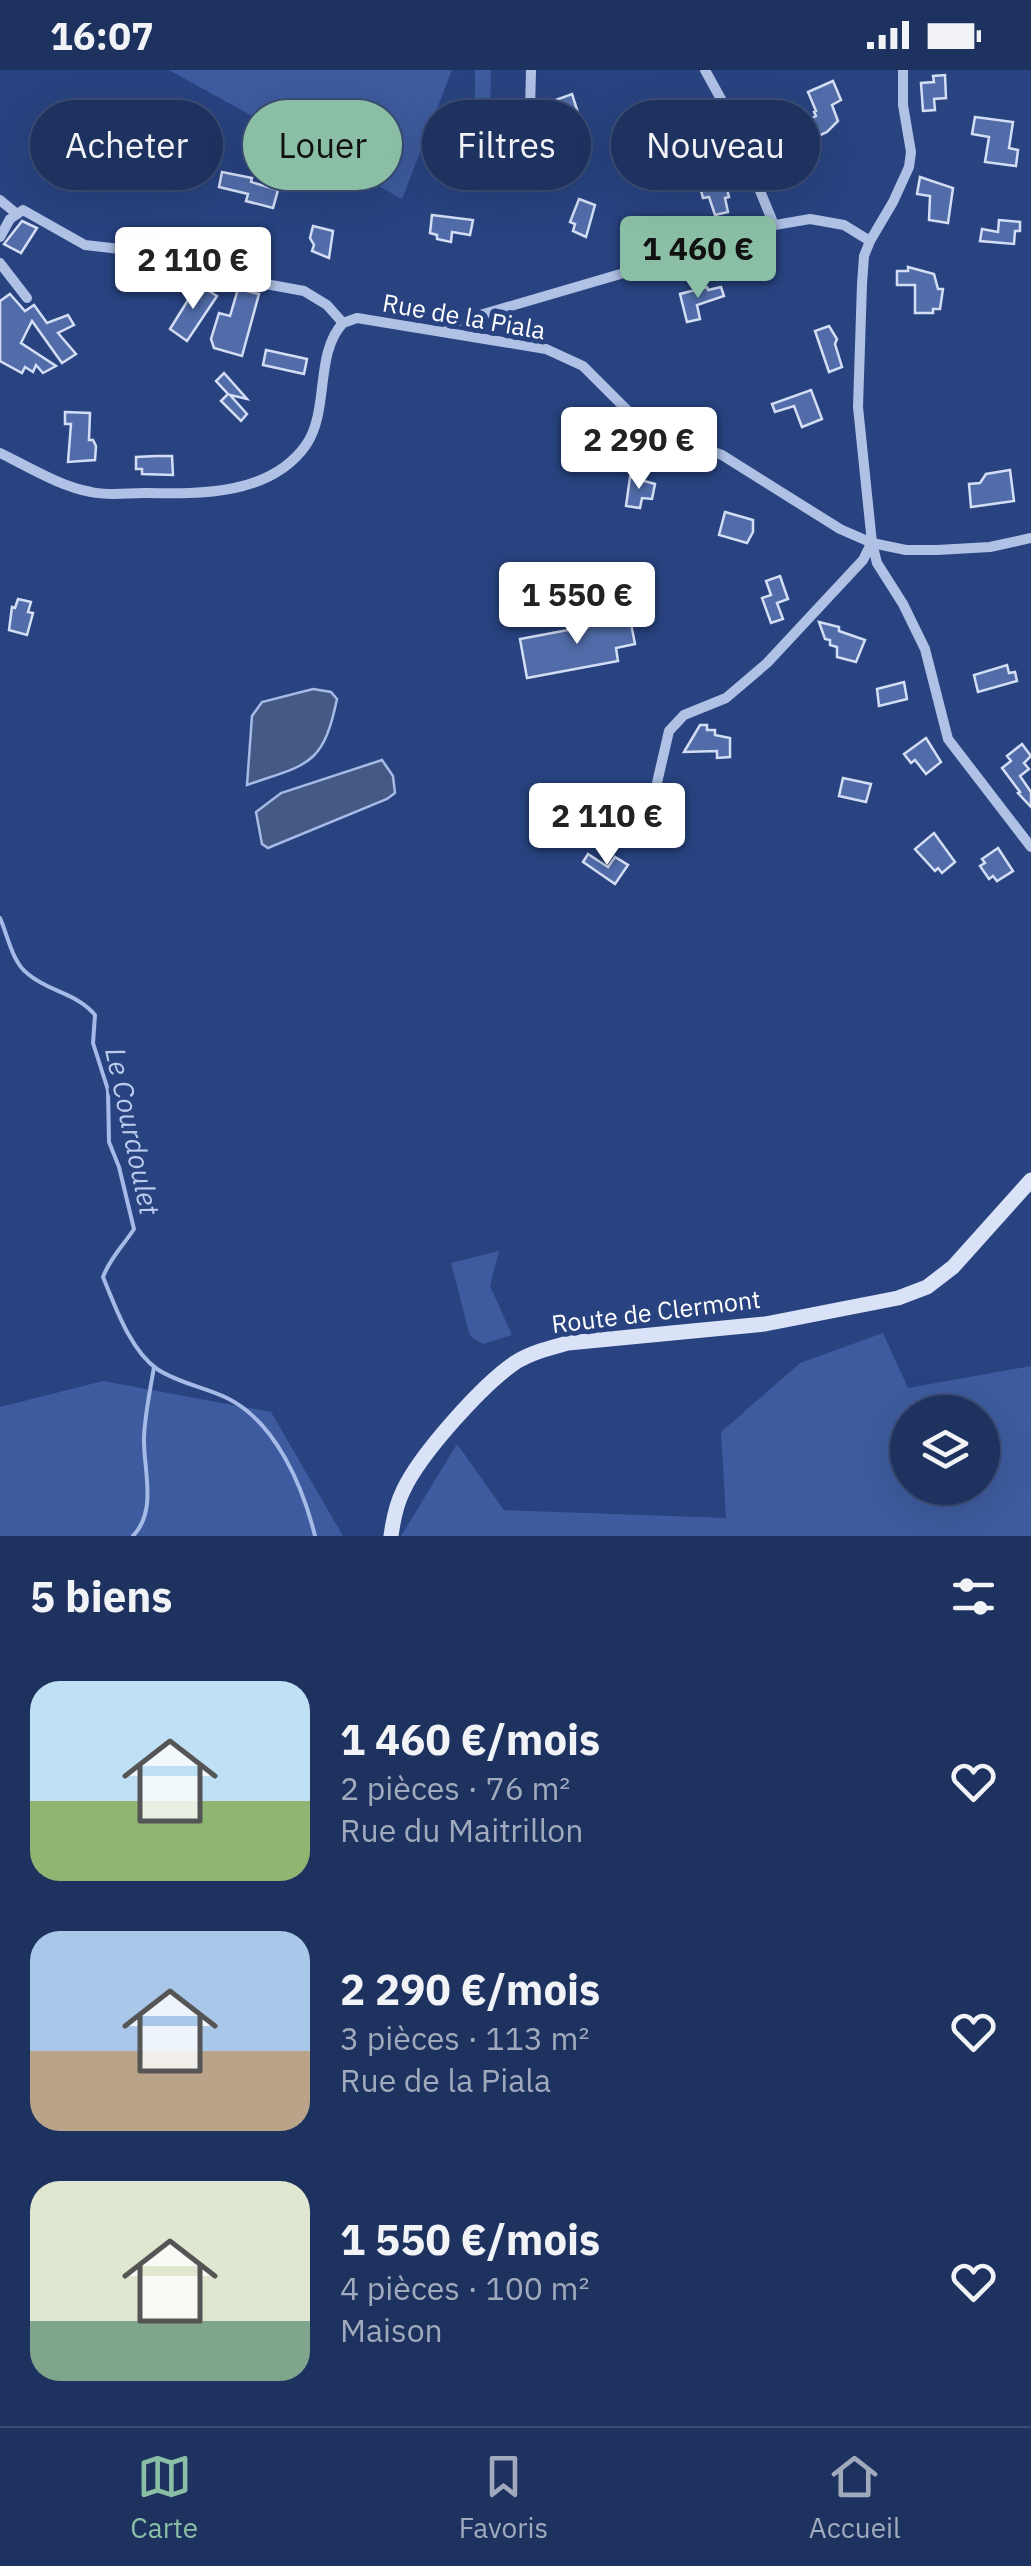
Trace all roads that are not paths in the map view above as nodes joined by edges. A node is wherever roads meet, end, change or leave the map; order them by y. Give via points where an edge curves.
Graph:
1 (531, 70) edge
2 (706, 70) edge
3 (903, 70) edge
4 (530, 100) edge
5 (0, 200) edge
6 (17, 214) junction
7 (774, 225) junction
8 (0, 237) edge
9 (870, 241) junction
10 (0, 263) edge
11 (27, 298) dead end
12 (344, 322) junction
13 (433, 329) junction
14 (0, 453) edge
15 (1031, 538) edge
16 (872, 543) junction
17 (647, 826) dead end
18 (1031, 847) edge
19 (1031, 1180) edge
20 (391, 1536) edge

1 - 4 street
2 - 7 street
3 - 9 street via 909,168
5 - 6 street
6 - 8 street
6 - 12 street via 28,212 85,245 147,252 226,277 304,291
7 - 9 street via 810,219 844,225
7 - 13 street via 694,239 640,268
9 - 16 street via 858,408
10 - 11 street
12 - 13 street, Rue de la Piala via 357,318
12 - 14 street, Rue de la Piala via 331,344 307,444 282,469 250,485 216,492 92,493
13 - 16 street, Rue de la Piala via 546,348 583,366 656,431 722,455
15 - 16 street, Rue de la Piala via 937,550
16 - 17 street via 767,663 726,698 684,714 669,731
16 - 18 street via 925,649 948,739
19 - 20 street, Route de Clermont via 953,1267 927,1286 766,1324 568,1343 515,1362 419,1464 403,1491

